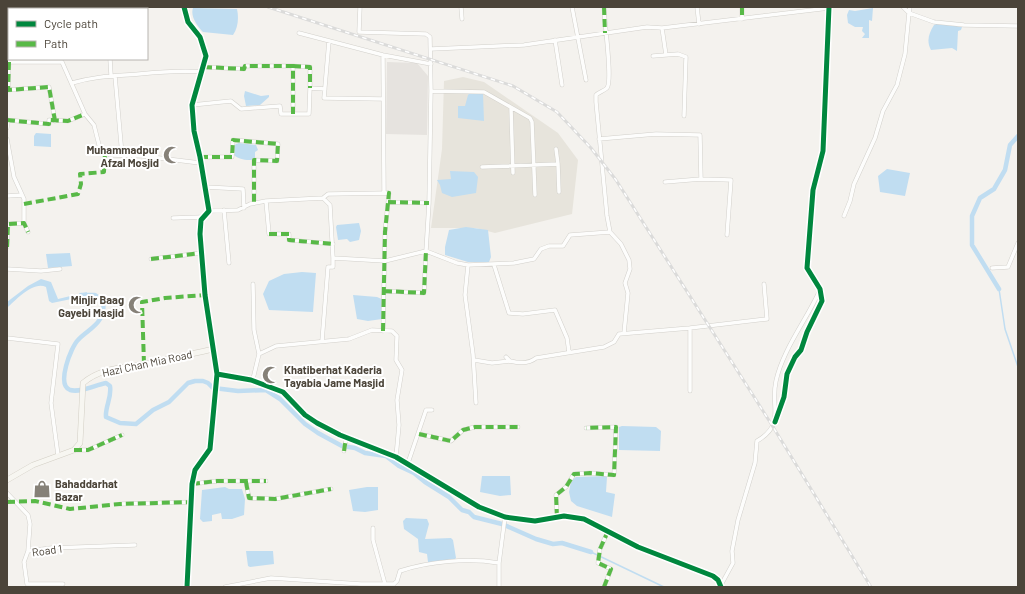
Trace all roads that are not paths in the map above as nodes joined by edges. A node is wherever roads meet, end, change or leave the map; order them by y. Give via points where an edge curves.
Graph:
1 (184, 7) edge
2 (360, 7) edge
3 (462, 7) edge
4 (572, 7) edge
5 (604, 7) edge
6 (697, 7) edge
7 (742, 7) edge
8 (903, 7) edge
9 (910, 7) edge
10 (829, 8) edge
11 (909, 13) junction
12 (462, 19) dead end
13 (742, 19) junction
14 (699, 24) junction
15 (1018, 26) edge
16 (662, 28) junction
17 (299, 33) dead end
18 (605, 33) junction
19 (578, 36) junction
20 (555, 40) junction
21 (329, 41) junction
22 (431, 49) junction
23 (666, 54) junction
24 (383, 55) junction
25 (653, 56) dead end
26 (62, 60) edge
27 (110, 60) edge
28 (17, 61) edge
29 (8, 62) edge
30 (431, 64) junction
31 (293, 66) junction
32 (203, 70) junction
33 (113, 75) junction
34 (586, 80) dead end
35 (72, 84) junction
36 (562, 85) dead end
37 (310, 88) junction
38 (325, 89) junction
39 (431, 91) junction
40 (383, 99) junction
41 (192, 105) junction
42 (511, 108) junction
43 (85, 114) junction
44 (293, 114) junction
45 (684, 116) dead end
46 (7, 120) edge
47 (55, 121) junction
48 (7, 128) edge
49 (599, 139) junction
50 (7, 140) edge
51 (556, 149) dead end
52 (122, 155) junction
53 (200, 160) junction
54 (558, 164) junction
55 (535, 165) junction
56 (482, 167) dead end
57 (513, 167) junction
58 (513, 173) dead end
59 (701, 179) junction
60 (665, 182) dead end
61 (205, 187) junction
62 (384, 192) junction
63 (559, 192) dead end
64 (22, 195) junction
65 (535, 195) dead end
66 (7, 196) edge
67 (323, 198) junction
68 (266, 201) junction
69 (388, 202) junction
70 (429, 202) junction
71 (254, 203) junction
72 (244, 208) junction
73 (224, 210) junction
74 (209, 211) junction
75 (844, 216) dead end
76 (202, 217) junction
77 (173, 218) dead end
78 (24, 223) junction
79 (28, 232) dead end
80 (610, 232) junction
81 (727, 235) dead end
82 (1018, 243) edge
83 (333, 244) junction
84 (7, 247) edge
85 (426, 251) junction
86 (202, 253) junction
87 (334, 258) junction
88 (150, 259) dead end
89 (385, 261) junction
90 (229, 263) dead end
91 (468, 265) junction
92 (494, 265) junction
93 (992, 268) dead end
94 (60, 269) dead end
95 (7, 270) edge
96 (253, 284) dead end
97 (764, 284) dead end
98 (820, 289) junction
99 (384, 291) junction
100 (690, 328) junction
101 (383, 331) junction
102 (624, 333) junction
103 (7, 338) edge
104 (322, 341) junction
105 (214, 349) junction
106 (569, 352) junction
107 (259, 354) junction
108 (506, 357) dead end
109 (474, 360) junction
110 (510, 361) junction
111 (217, 374) junction
112 (251, 380) junction
113 (690, 392) dead end
114 (476, 403) dead end
115 (432, 410) dead end
116 (776, 422) junction
117 (518, 427) dead end
118 (586, 428) dead end
119 (418, 434) junction
120 (122, 435) dead end
121 (346, 438) junction
122 (74, 450) junction
123 (344, 451) dead end
124 (58, 455) junction
125 (396, 457) junction
126 (408, 463) junction
127 (7, 480) edge
128 (266, 481) dead end
129 (246, 482) junction
130 (192, 484) junction
131 (331, 489) dead end
132 (7, 493) edge
133 (192, 502) junction
134 (120, 504) dead end
135 (505, 517) junction
136 (557, 517) junction
137 (373, 528) dead end
138 (608, 531) junction
139 (135, 545) dead end
140 (28, 551) junction
141 (499, 563) junction
142 (63, 584) dead end
143 (384, 584) junction
144 (361, 586) edge
145 (721, 586) edge
146 (187, 587) edge
147 (224, 587) edge
148 (499, 587) edge
149 (604, 587) edge

1 - 32 street via 188,22 200,38 206,56
2 - 22 street via 359,32 426,34 430,37
3 - 12 street
4 - 19 street
5 - 18 street
6 - 14 street
7 - 13 street
8 - 11 street
9 - 11 street
10 - 13 street
10 - 98 street via 823,151 813,190 807,268
11 - 15 street via 934,22
11 - 75 street via 905,54 897,85 883,111
13 - 14 street
14 - 16 street
16 - 18 street via 647,27
16 - 23 street
17 - 21 street
18 - 19 street
18 - 49 street via 609,56 609,82 606,88 596,95
19 - 20 street
19 - 34 street
20 - 22 street via 524,45
20 - 36 street
21 - 24 street
21 - 38 street
22 - 30 street
23 - 25 street
23 - 45 street via 686,57
24 - 30 street
24 - 40 street
26 - 28 street
26 - 35 street
27 - 33 street
28 - 29 street
29 - 47 street via 8,90 49,87
30 - 39 street
31 - 32 street via 244,66 244,69
31 - 37 street via 310,67
31 - 44 street
32 - 33 street
32 - 41 street
33 - 35 street via 94,77
33 - 52 street
35 - 43 street
37 - 38 street
37 - 44 street via 309,114
38 - 40 street via 324,98
39 - 42 street via 484,92
39 - 70 street
40 - 62 street
41 - 44 street via 231,101 241,109 280,106 281,114
41 - 53 street
42 - 55 street via 530,118 532,122
42 - 57 street
43 - 47 street via 68,121
43 - 52 street via 94,125 99,145 105,152 110,155
46 - 47 street via 49,124 49,120
46 - 48 street
49 - 59 street via 662,134 700,135
49 - 80 street
50 - 64 street via 14,177
51 - 54 street
52 - 53 street
53 - 61 street
53 - 71 street via 232,157 233,140 278,144 277,161 254,160
54 - 55 street
54 - 63 street
55 - 57 street
55 - 65 street
56 - 57 street
57 - 58 street
59 - 60 street
59 - 81 street via 731,180
61 - 72 street via 243,189
61 - 74 street
62 - 67 street via 328,194
62 - 69 street via 389,192
64 - 66 street
64 - 78 street
67 - 68 street
67 - 83 street via 330,205
68 - 71 street
68 - 83 street via 269,234 289,234 289,240
69 - 70 street
69 - 89 street
70 - 85 street
71 - 72 street
72 - 73 street
73 - 74 street
73 - 90 street
74 - 76 street
76 - 77 street
76 - 86 street
78 - 79 street
78 - 84 street via 8,224
80 - 92 street via 570,235 565,245 541,249 534,259
80 - 102 street via 621,244 629,260 630,269 625,283 628,293
82 - 93 street via 1008,267
83 - 87 street
85 - 89 street
85 - 91 street
85 - 99 street via 424,293
86 - 88 street
86 - 105 street via 205,295
87 - 89 street
87 - 104 street via 333,267 328,267
89 - 99 street
91 - 92 street
91 - 109 street via 465,295
92 - 106 street via 509,312 523,314 555,310 567,338
94 - 95 street
96 - 107 street via 254,330
97 - 100 street via 768,319
98 - 116 street via 822,301 801,350 787,374 784,397
98 - 116 street via 784,358 776,382
99 - 101 street
100 - 102 street
100 - 113 street
101 - 104 street via 372,330 350,339
101 - 125 street via 392,331 397,336 396,360 402,370 397,400 399,426
102 - 106 street via 619,334 614,342 604,346
103 - 124 street via 58,344 51,404
104 - 107 street via 276,346
105 - 111 street
105 - 122 street, Hazi Chan Mia Road via 93,375 83,383 80,443
106 - 110 street via 532,361
107 - 112 street
108 - 110 street
109 - 110 street via 492,363
109 - 114 street
111 - 112 street
111 - 130 street via 210,449 194,470
112 - 121 street via 283,392 317,424
115 - 119 street via 426,410
116 - 145 street via 766,435 757,441 755,463 738,520 732,551 733,563
117 - 119 street via 475,427 463,430 451,441
118 - 136 street via 616,427 614,475 574,474 566,487 556,495
119 - 126 street
120 - 122 street via 88,450
121 - 123 street
121 - 125 street
122 - 124 street
124 - 127 street via 33,464
125 - 126 street
126 - 135 street via 479,507
128 - 129 street
129 - 130 street via 217,481
129 - 131 street via 249,498 275,499
130 - 133 street
132 - 140 street via 28,515
133 - 134 street
133 - 146 street
135 - 136 street via 535,521
135 - 141 street
136 - 138 street via 584,519
137 - 143 street via 372,540
138 - 145 street via 638,547 713,576
138 - 149 street via 600,549 598,563 611,569
139 - 140 street, Road 1
140 - 142 street, Road 1 via 24,562 27,584
141 - 143 street via 477,561 423,565 400,571 396,583
141 - 148 street
143 - 144 street
144 - 147 street via 271,578

